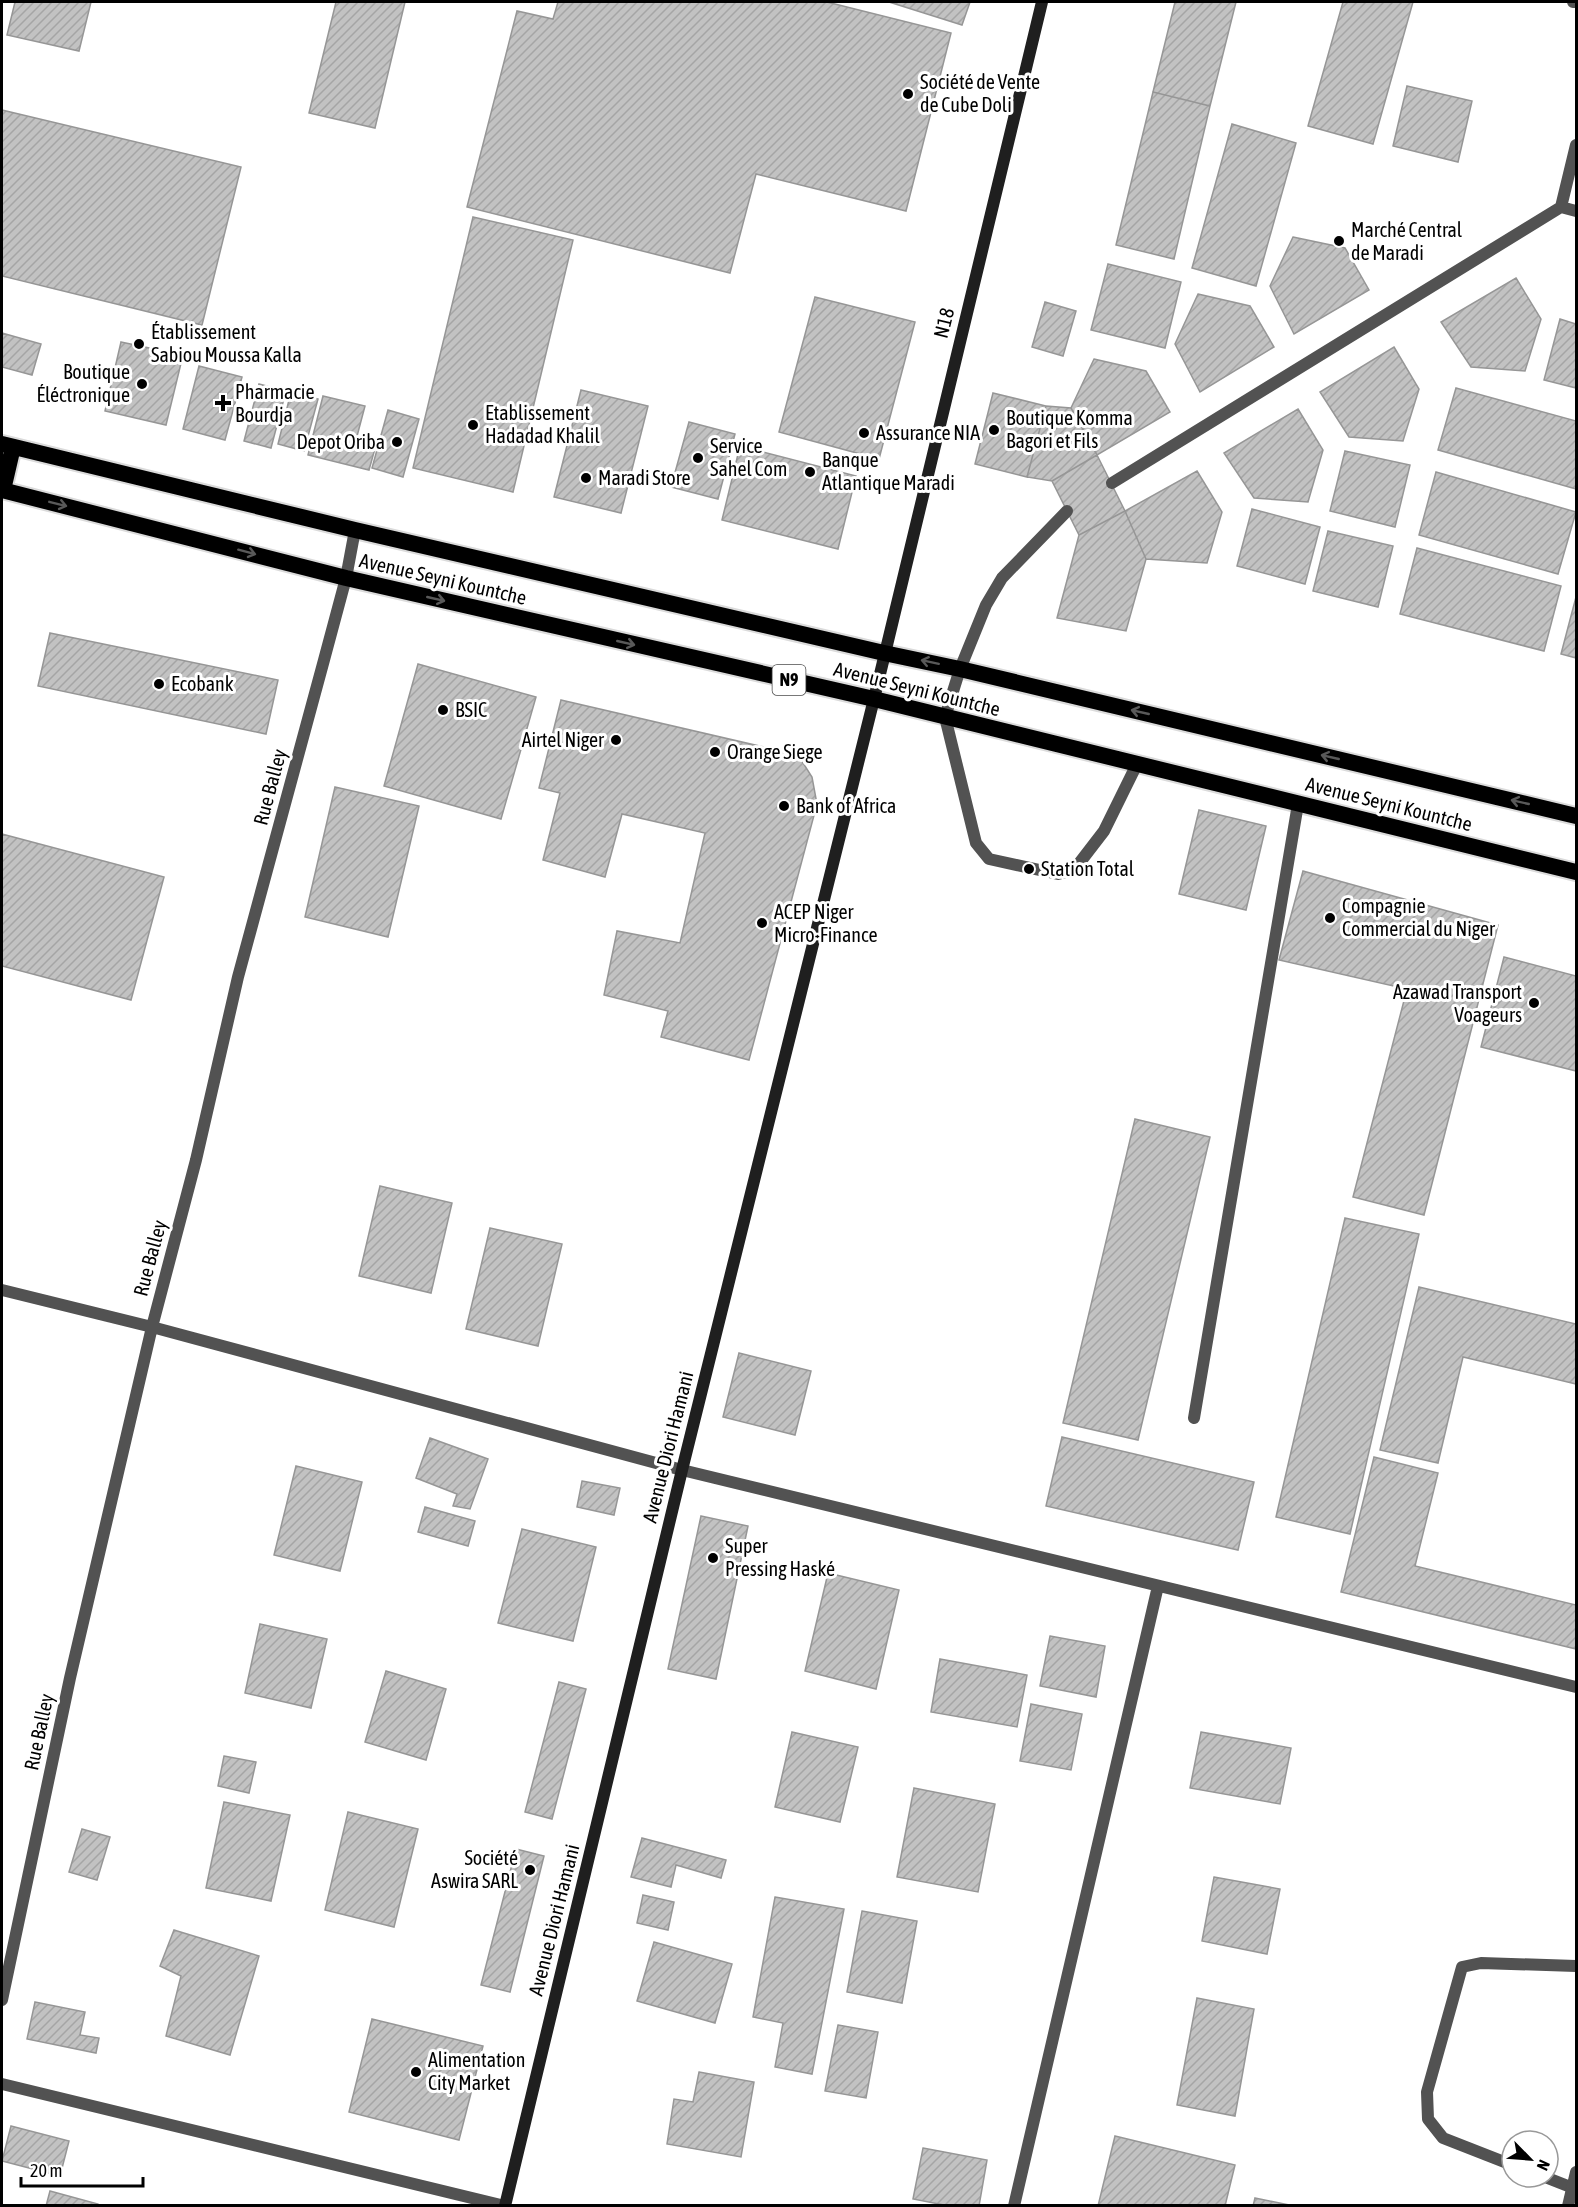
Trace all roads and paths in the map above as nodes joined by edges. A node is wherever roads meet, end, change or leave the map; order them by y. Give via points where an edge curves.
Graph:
1 (1042, 2) edge
2 (1576, 145) edge
3 (1562, 207) junction
4 (1576, 211) edge
5 (7, 446) edge
6 (1112, 483) dead end
7 (2, 490) edge
8 (1067, 511) dead end
9 (355, 530) junction
10 (346, 578) junction
11 (884, 653) junction
12 (960, 669) junction
13 (874, 699) junction
14 (945, 717) junction
15 (1137, 764) junction
16 (1298, 804) junction
17 (1576, 816) edge
18 (1576, 872) edge
19 (2, 1290) edge
20 (152, 1327) junction
21 (1194, 1418) dead end
22 (682, 1470) junction
23 (1158, 1586) junction
24 (1576, 1687) edge
25 (1576, 1966) edge
26 (2, 2000) edge
27 (2, 2084) edge
28 (1500, 2159) edge
29 (1576, 2172) edge
30 (1560, 2183) edge
31 (1573, 2188) junction
32 (505, 2205) edge
33 (1014, 2205) edge
34 (1568, 2205) edge

1 - 11 main road, N18
2 - 3 street
3 - 4 street
3 - 6 street
5 - 7 highway
5 - 9 highway, Avenue Seyni Kountche
7 -> 10 highway, Avenue Seyni Kountche / N9
8 - 12 street via 1002,578
9 - 10 street, Rue Balley
9 - 11 highway, Avenue Seyni Kountche
10 -> 13 highway, Avenue Seyni Kountche / N9
10 - 20 street, Rue Balley via 238,977
12 -> 11 highway, Avenue Seyni Kountche
11 - 13 main road, N18
12 - 14 street
17 -> 12 highway, Avenue Seyni Kountche
13 - 14 highway, Avenue Seyni Kountche / N9
13 - 22 main road, Avenue Diori Hamani
14 - 15 highway, Avenue Seyni Kountche / N9
14 - 15 street via 976,843 989,859 1058,874 1074,870 1104,831
15 - 16 highway, Avenue Seyni Kountche / N9
16 - 18 highway, Avenue Seyni Kountche / N9
16 - 21 street
19 - 20 street
20 - 22 street
20 - 26 street, Rue Balley via 70,1678
22 - 23 street
22 - 32 main road, Avenue Diori Hamani
23 - 24 street
23 - 33 street
25 - 28 street via 1482,1963 1462,1967 1427,2092 1428,2120 1443,2138
27 - 32 street
29 - 31 street
30 - 31 street
31 - 34 street

